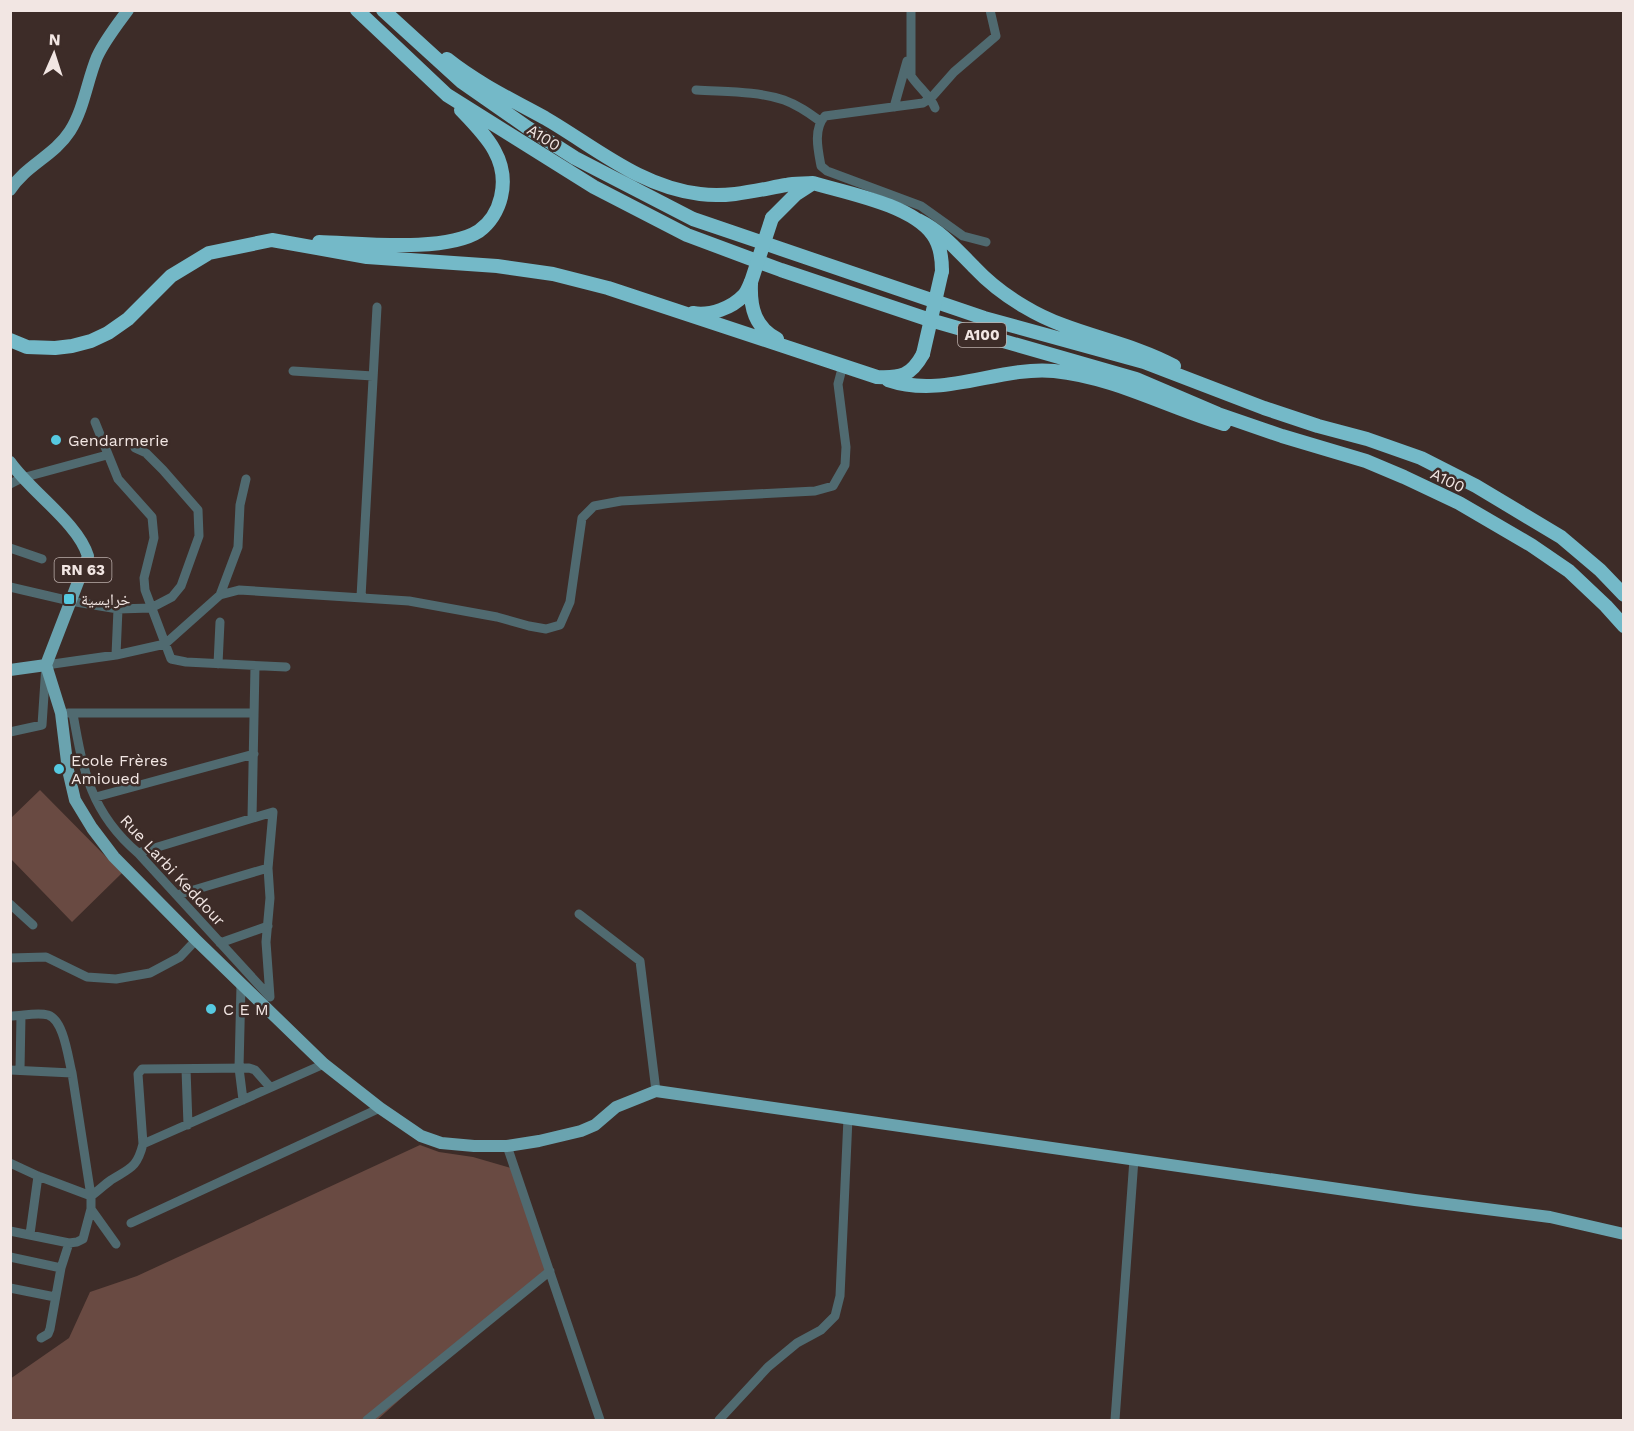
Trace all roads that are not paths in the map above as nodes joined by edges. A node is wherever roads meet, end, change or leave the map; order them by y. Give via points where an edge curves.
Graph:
1 (128, 10) edge
2 (357, 10) edge
3 (383, 10) edge
4 (911, 10) edge
5 (990, 10) edge
6 (910, 50) junction
7 (696, 90) dead end
8 (447, 95) junction
9 (931, 98) junction
10 (894, 107) junction
11 (935, 108) dead end
12 (820, 121) junction
13 (821, 166) junction
14 (813, 183) junction
15 (10, 190) edge
16 (918, 220) junction
17 (272, 240) junction
18 (986, 242) dead end
19 (751, 282) junction
20 (650, 304) junction
21 (377, 306) dead end
22 (10, 340) edge
23 (27, 347) junction
24 (801, 351) junction
25 (10, 352) edge
26 (843, 365) junction
27 (293, 371) dead end
28 (373, 376) junction
29 (877, 377) junction
30 (1232, 397) junction
31 (95, 422) dead end
32 (1282, 436) junction
33 (135, 448) dead end
34 (107, 455) junction
35 (10, 462) edge
36 (22, 478) junction
37 (246, 479) dead end
38 (11, 484) edge
39 (10, 548) edge
40 (42, 559) dead end
41 (10, 586) edge
42 (220, 595) junction
43 (1623, 595) edge
44 (361, 597) junction
45 (70, 601) junction
46 (151, 608) junction
47 (118, 609) junction
48 (220, 622) dead end
49 (1623, 626) edge
50 (165, 644) junction
51 (116, 655) junction
52 (218, 664) junction
53 (46, 665) junction
54 (255, 666) junction
55 (286, 667) dead end
56 (10, 670) edge
57 (67, 713) junction
58 (254, 713) junction
59 (10, 732) edge
60 (254, 754) junction
61 (96, 797) junction
62 (252, 818) junction
63 (138, 853) junction
64 (268, 868) junction
65 (177, 896) junction
66 (10, 904) edge
67 (579, 915) dead end
68 (33, 925) dead end
69 (268, 926) junction
70 (195, 940) junction
71 (220, 943) junction
72 (10, 958) edge
73 (241, 985) junction
74 (270, 997) junction
75 (271, 1014) junction
76 (10, 1016) edge
77 (21, 1016) junction
78 (324, 1064) junction
79 (239, 1068) junction
80 (186, 1069) junction
81 (15, 1071) edge
82 (72, 1073) junction
83 (270, 1087) junction
84 (656, 1091) junction
85 (243, 1100) junction
86 (380, 1108) junction
87 (848, 1118) junction
88 (188, 1125) junction
89 (143, 1144) junction
90 (507, 1146) junction
91 (1134, 1159) junction
92 (10, 1163) edge
93 (38, 1176) junction
94 (91, 1196) junction
95 (92, 1209) junction
96 (131, 1223) dead end
97 (10, 1231) edge
98 (30, 1234) junction
99 (1623, 1234) edge
100 (69, 1242) junction
101 (116, 1244) dead end
102 (10, 1257) edge
103 (61, 1268) junction
104 (550, 1271) junction
105 (10, 1288) edge
106 (55, 1298) junction
107 (41, 1338) dead end
108 (367, 1420) edge
109 (600, 1420) edge
110 (719, 1420) edge
111 (1115, 1420) edge

1 - 15 main road via 97,57 71,129
2 - 8 highway, A100 / A100
3 - 14 highway via 454,65 498,93 617,164 666,187 717,195
3 - 30 highway, A100 / A100 via 462,82 528,128 575,158 693,219 984,318 1144,362
4 - 6 street
5 - 9 street via 996,36
6 - 9 street via 911,76
6 - 10 street
7 - 12 street via 783,100
8 - 17 highway via 488,138 503,170 499,204 479,231 461,239 421,244
8 - 32 highway, A100 / A100 via 594,187 697,239 930,320 1136,379
9 - 10 street
9 - 11 street
10 - 12 street via 835,114
12 - 13 street via 817,138
13 - 14 street via 813,171
13 - 18 street via 921,206 963,236
14 - 16 highway via 885,205
14 - 19 highway, bridge via 772,218
16 - 29 highway, bridge via 933,234 942,258 923,354 916,366 897,378
16 - 30 highway via 935,229 989,281 1024,307 1070,328 1151,353
17 - 20 highway via 367,257 553,274
17 - 23 highway via 209,254 171,276 128,319 90,341 55,348
19 - 20 highway via 744,295 719,310 701,314
19 - 24 highway via 754,317 768,334
20 - 24 highway
21 - 28 street
22 - 23 highway
23 - 25 highway
24 - 26 highway
26 - 29 highway
26 - 44 street via 838,384 845,465 833,486 815,491 621,501 594,506 582,518 570,602 560,626 537,628 456,609
27 - 28 street
28 - 44 street
29 - 32 highway via 923,387 1018,372 1054,371 1112,384 1233,427
30 - 43 highway, A100 / A100 via 1421,458 1561,537
31 - 34 street
32 - 49 highway, A100 / A100 via 1366,461 1459,503 1569,571
33 - 46 street via 146,453 198,510 199,536 182,586 172,597
34 - 36 street
34 - 46 street via 118,479 152,517 154,538 144,578
35 - 36 main road, RN 63
36 - 38 street
36 - 45 main road, RN 63 via 85,547 88,556
37 - 42 street via 238,547
39 - 40 street
41 - 45 street
42 - 44 street via 256,590
42 - 50 street
45 - 47 street
45 - 53 main road, RN 63
46 - 47 street
46 - 50 street
47 - 51 street
48 - 52 street
50 - 51 street
50 - 52 street via 171,659
51 - 53 street
52 - 54 street
53 - 56 main road
53 - 57 main road
53 - 59 street via 42,725
54 - 55 street
54 - 58 street
57 - 58 street
57 - 61 street, Rue Larbi Keddour via 89,787
57 - 70 main road via 68,770 75,800 114,856
58 - 60 street
60 - 61 street
60 - 62 street
61 - 63 street, Rue Larbi Keddour via 109,825
62 - 63 street
62 - 64 street via 273,812
63 - 65 street, Rue Larbi Keddour
64 - 65 street
64 - 69 street
65 - 71 street, Rue Larbi Keddour
66 - 68 street
67 - 84 street via 640,961
69 - 71 street
69 - 74 street
70 - 72 street via 180,957 150,973 116,979 87,977 46,957
70 - 73 main road
71 - 74 street, Rue Larbi Keddour
73 - 75 main road
73 - 79 street
74 - 75 street
75 - 78 main road
76 - 77 street
77 - 81 street
77 - 82 street via 45,1014 56,1020 61,1026
78 - 83 street
78 - 86 main road
79 - 80 street
79 - 83 street via 255,1070
79 - 85 street
80 - 88 street
80 - 89 street via 139,1071
81 - 82 street
82 - 94 street
83 - 85 street
84 - 87 main road
84 - 90 main road via 616,1107 581,1131
85 - 88 street
86 - 90 main road via 421,1136 441,1143
86 - 96 street
87 - 91 main road
87 - 110 street via 840,1296 835,1316 768,1367
88 - 89 street
89 - 94 street via 131,1170
90 - 104 street
91 - 99 main road via 1550,1217
91 - 111 street
92 - 93 street
93 - 94 street
93 - 98 street
94 - 95 street
95 - 100 street via 83,1239
95 - 101 street
97 - 98 street
98 - 100 street
100 - 103 street
102 - 103 street
103 - 106 street
104 - 108 street
104 - 109 street
105 - 106 street
106 - 107 street via 50,1329

